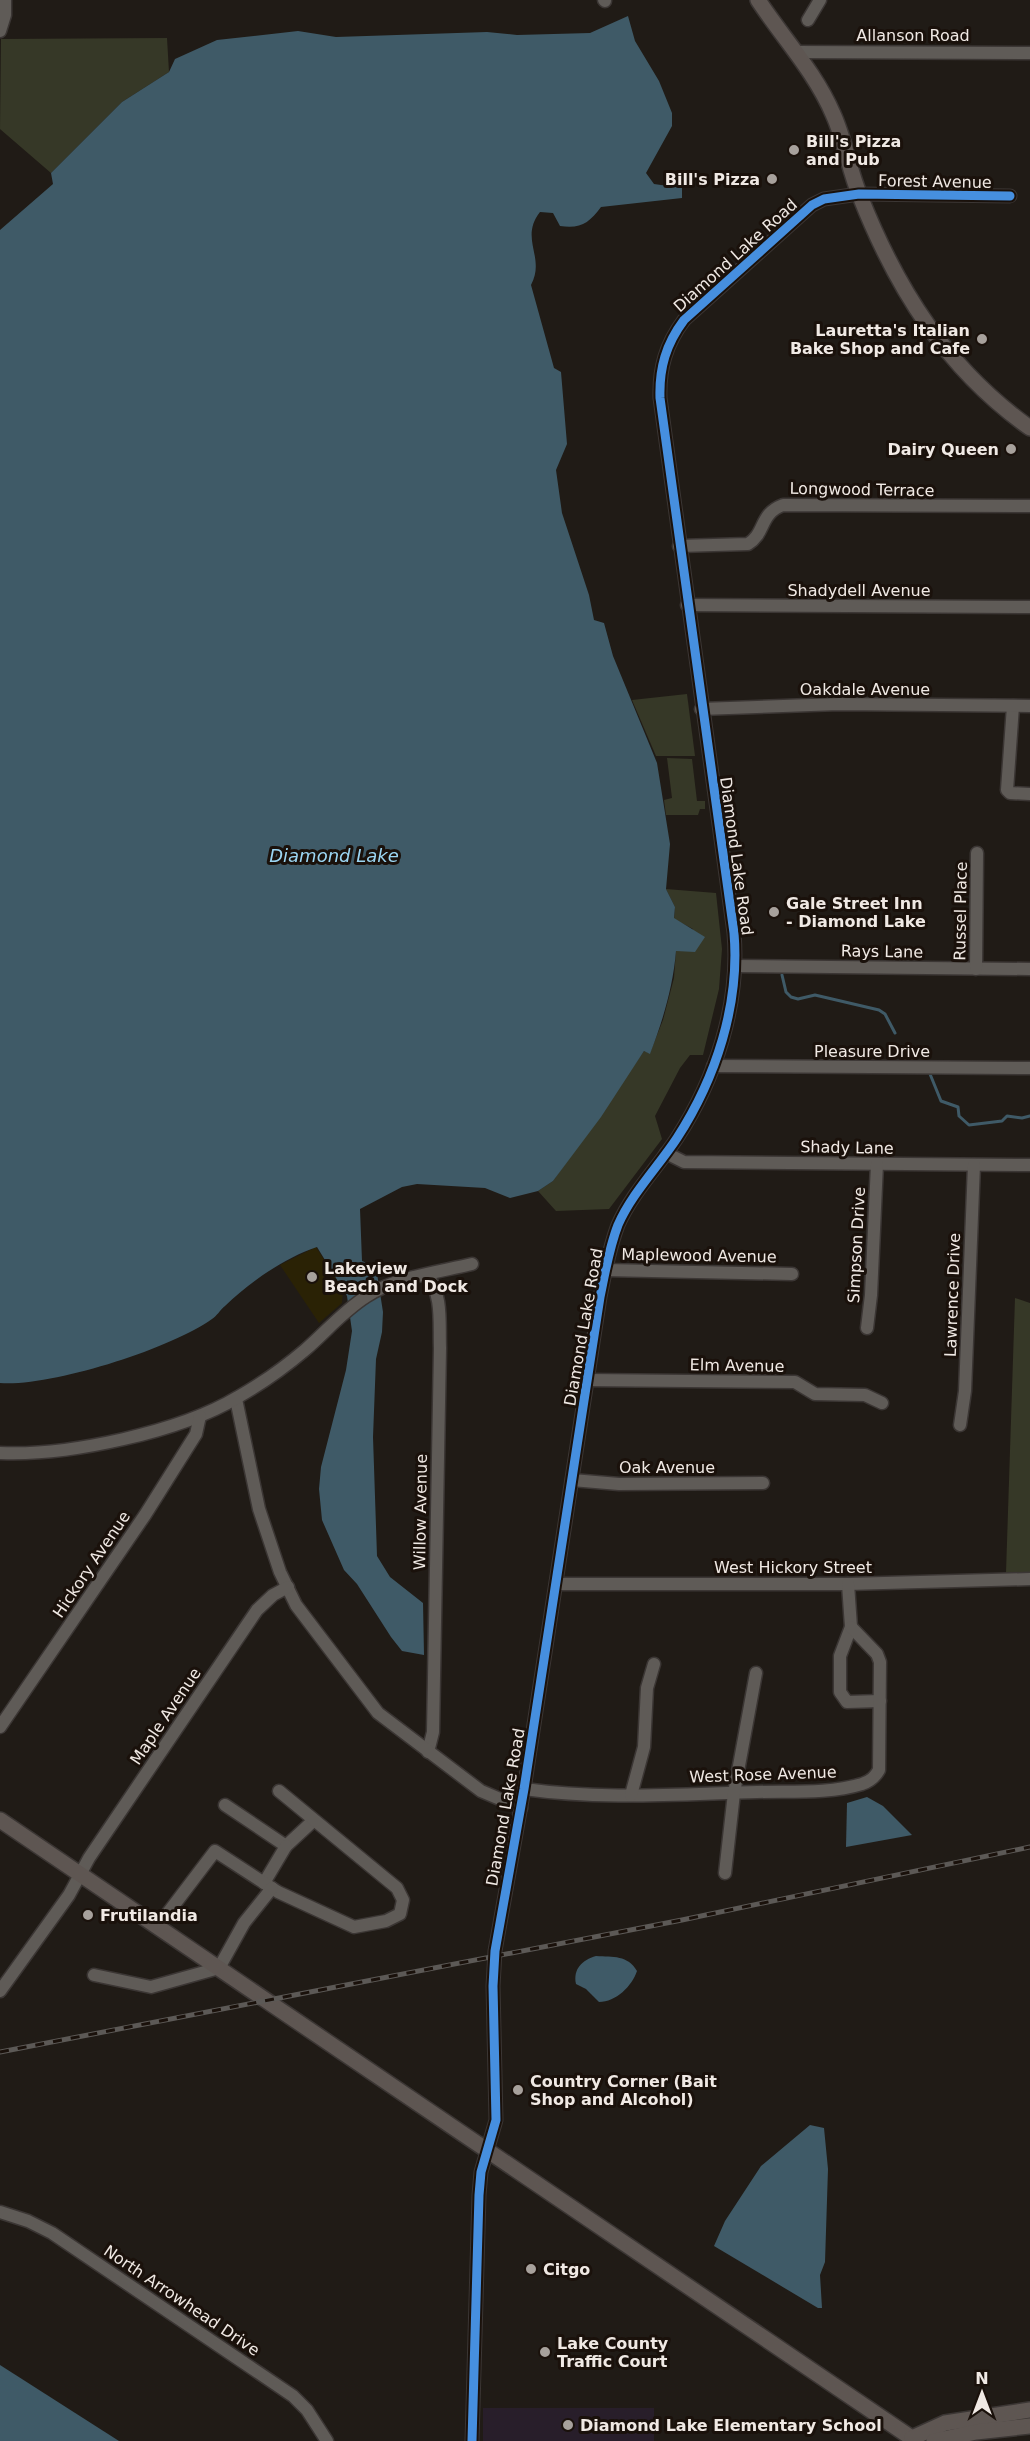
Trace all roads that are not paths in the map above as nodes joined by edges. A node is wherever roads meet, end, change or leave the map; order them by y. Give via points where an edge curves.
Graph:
1 (5, 0) edge
2 (758, 0) edge
3 (820, 0) edge
4 (808, 20) dead end
5 (0, 31) edge
6 (797, 52) junction
7 (1030, 52) edge
8 (859, 194) junction
9 (1010, 196) dead end
10 (1030, 428) edge
11 (1030, 506) edge
12 (679, 546) junction
13 (687, 605) junction
14 (1030, 607) edge
15 (1013, 706) junction
16 (1030, 706) edge
17 (701, 709) junction
18 (1030, 794) edge
19 (977, 853) dead end
20 (735, 966) junction
21 (976, 969) junction
22 (1030, 969) edge
23 (713, 1066) junction
24 (1030, 1068) edge
25 (666, 1154) junction
26 (877, 1164) junction
27 (974, 1165) junction
28 (1030, 1165) edge
29 (472, 1264) dead end
30 (606, 1270) junction
31 (792, 1274) dead end
32 (426, 1275) junction
33 (867, 1328) dead end
34 (587, 1380) junction
35 (236, 1399) junction
36 (882, 1403) dead end
37 (200, 1416) junction
38 (960, 1425) dead end
39 (1, 1455) edge
40 (572, 1480) junction
41 (763, 1483) dead end
42 (1030, 1578) edge
43 (557, 1584) junction
44 (848, 1584) junction
45 (288, 1587) junction
46 (851, 1627) junction
47 (654, 1664) dead end
48 (756, 1673) dead end
49 (880, 1701) junction
50 (0, 1727) edge
51 (428, 1752) junction
52 (524, 1790) junction
53 (279, 1791) dead end
54 (734, 1793) junction
55 (631, 1795) junction
56 (225, 1805) dead end
57 (521, 1808) junction
58 (0, 1820) edge
59 (313, 1821) junction
60 (286, 1846) junction
61 (80, 1873) junction
62 (725, 1874) dead end
63 (268, 1885) junction
64 (158, 1926) junction
65 (219, 1968) junction
66 (94, 1975) dead end
67 (0, 1991) edge
68 (486, 2149) junction
69 (0, 2212) edge
70 (1030, 2410) edge
71 (1030, 2426) edge
72 (973, 2436) edge
73 (914, 2440) edge
74 (327, 2441) edge
75 (472, 2441) edge
76 (934, 2441) edge

1 - 5 street
2 - 6 main road
3 - 4 street
6 - 7 street, Allanson Road
6 - 8 main road via 834,115
8 - 9 street, Forest Avenue
8 - 10 main road via 880,244 920,316 969,379
8 - 12 street, Diamond Lake Road via 824,199 794,219 684,320 669,342 661,368 660,398
11 - 12 street, Longwood Terrace via 783,505 765,516 756,538 748,544
12 - 13 street, Diamond Lake Road
13 - 14 street, Shadydell Avenue
13 - 17 street, Diamond Lake Road
15 - 16 street, Oakdale Avenue
15 - 17 street, Oakdale Avenue via 839,704
15 - 18 street via 1007,790
17 - 20 street, Diamond Lake Road via 734,933
19 - 21 street, Russel Place
20 - 21 street, Rays Lane
20 - 23 street, Diamond Lake Road via 730,1008
21 - 22 street, Rays Lane
23 - 24 street, Pleasure Drive
23 - 25 street, Diamond Lake Road via 695,1107
25 - 26 street, Shady Lane via 684,1162
25 - 30 street, Diamond Lake Road via 623,1215
26 - 27 street, Shady Lane
26 - 33 street, Simpson Drive
27 - 28 street, Shady Lane
27 - 38 street, Lawrence Drive via 965,1391
29 - 32 street
30 - 31 street, Maplewood Avenue
30 - 34 street, Diamond Lake Road
32 - 35 street via 369,1294 305,1350
32 - 51 street, Willow Avenue via 435,1285 438,1297 440,1348 433,1732
34 - 36 street, Elm Avenue via 795,1382 814,1394 866,1395
34 - 40 street, Diamond Lake Road
35 - 37 street
35 - 45 street via 259,1509
37 - 39 street via 94,1444
37 - 50 street, Hickory Avenue via 196,1434 151,1506
40 - 41 street, Oak Avenue via 620,1484
40 - 43 street, Diamond Lake Road
42 - 44 street, West Hickory Street
43 - 44 street, West Hickory Street
43 - 52 street, Diamond Lake Road
44 - 46 street
45 - 51 street via 331,1654 378,1713
45 - 61 street, Maple Avenue via 257,1610
46 - 49 street, West Rose Avenue via 879,1658
46 - 49 street via 840,1656 840,1692 848,1702
47 - 55 street via 647,1688 644,1747
48 - 54 street
49 - 54 street, West Rose Avenue via 879,1770 873,1779 838,1789
51 - 57 street via 481,1791
52 - 55 street, West Rose Avenue
52 - 57 street, Diamond Lake Road
53 - 59 street
54 - 55 street, West Rose Avenue
54 - 62 street
56 - 60 street
57 - 68 street, Diamond Lake Road via 494,1966 496,2120
58 - 61 main road
59 - 60 street
59 - 63 street via 397,1888 403,1900 400,1914 354,1927 297,1903
60 - 63 street
61 - 64 main road
61 - 67 street, Maple Avenue via 69,1895
63 - 64 street via 215,1851
63 - 65 street
64 - 65 main road
65 - 66 street via 151,1987
65 - 68 main road
68 - 73 main road
68 - 75 street, Diamond Lake Road via 479,2195
69 - 74 street, North Arrowhead Drive via 52,2233 243,2360 293,2396 314,2418
70 - 73 main road via 945,2423
71 - 72 main road
72 - 76 main road

